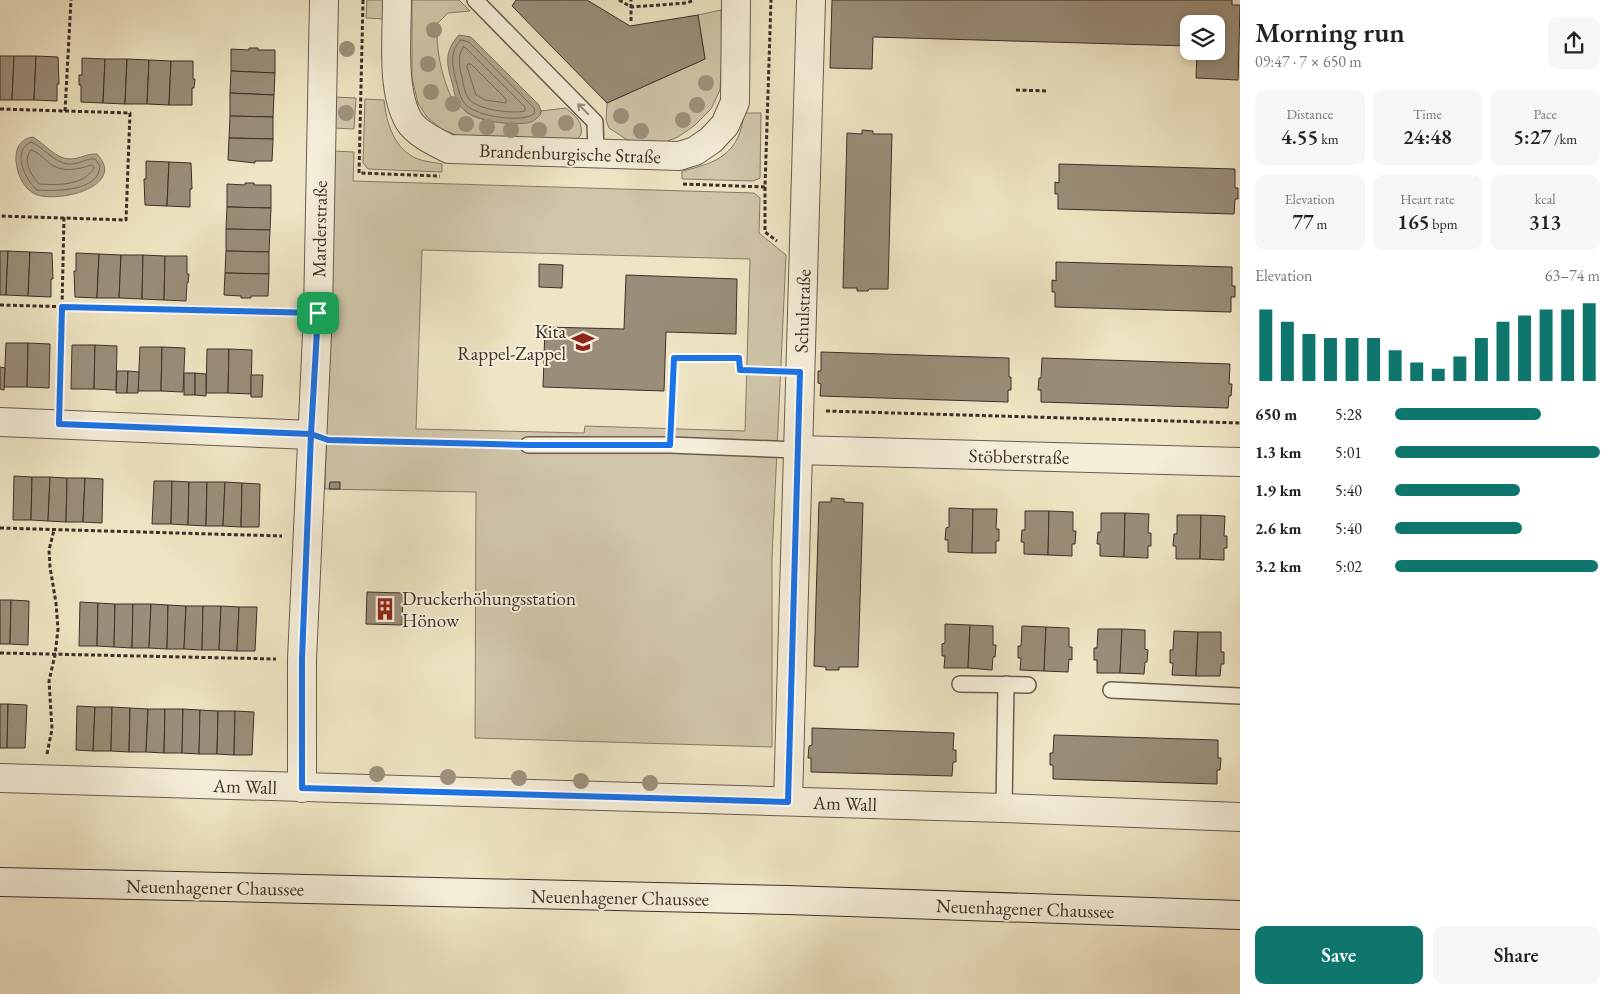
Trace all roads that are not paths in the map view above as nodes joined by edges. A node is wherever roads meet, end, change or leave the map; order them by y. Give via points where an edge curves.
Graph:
1 (324, 0) edge
2 (397, 0) edge
3 (475, 0) edge
4 (736, 0) edge
5 (811, 0) edge
6 (596, 153) junction
7 (0, 422) edge
8 (311, 434) junction
9 (528, 445) road end
10 (797, 450) junction
11 (1240, 462) edge
12 (960, 684) dead end
13 (1006, 684) junction
14 (1028, 685) dead end
15 (1111, 690) dead end
16 (1240, 696) edge
17 (0, 778) edge
18 (302, 788) junction
19 (788, 802) junction
20 (1004, 808) junction
21 (1240, 817) edge
22 (0, 882) edge
23 (1240, 915) edge

1 - 8 street, Marderstraße via 318,313
2 - 6 street, Brandenburgische Straße via 397,91 409,122 430,139 449,149
6 -> 3 lane via 596,122
4 - 6 street, Brandenburgische Straße via 735,102 725,125 695,151 679,156
5 - 10 street, Schulstraße
7 - 8 street
8 - 18 street, Marderstraße via 302,659
9 - 10 lane via 670,445
10 - 11 street, Stöbberstraße
10 - 19 street, Schulstraße
12 - 13 lane
13 - 14 lane
13 - 20 lane
15 - 16 lane
17 - 18 street, Am Wall
18 - 19 street, Am Wall
19 - 20 street, Am Wall
20 - 21 street, Am Wall
22 - 23 street, Neuenhagener Chaussee via 788,900

